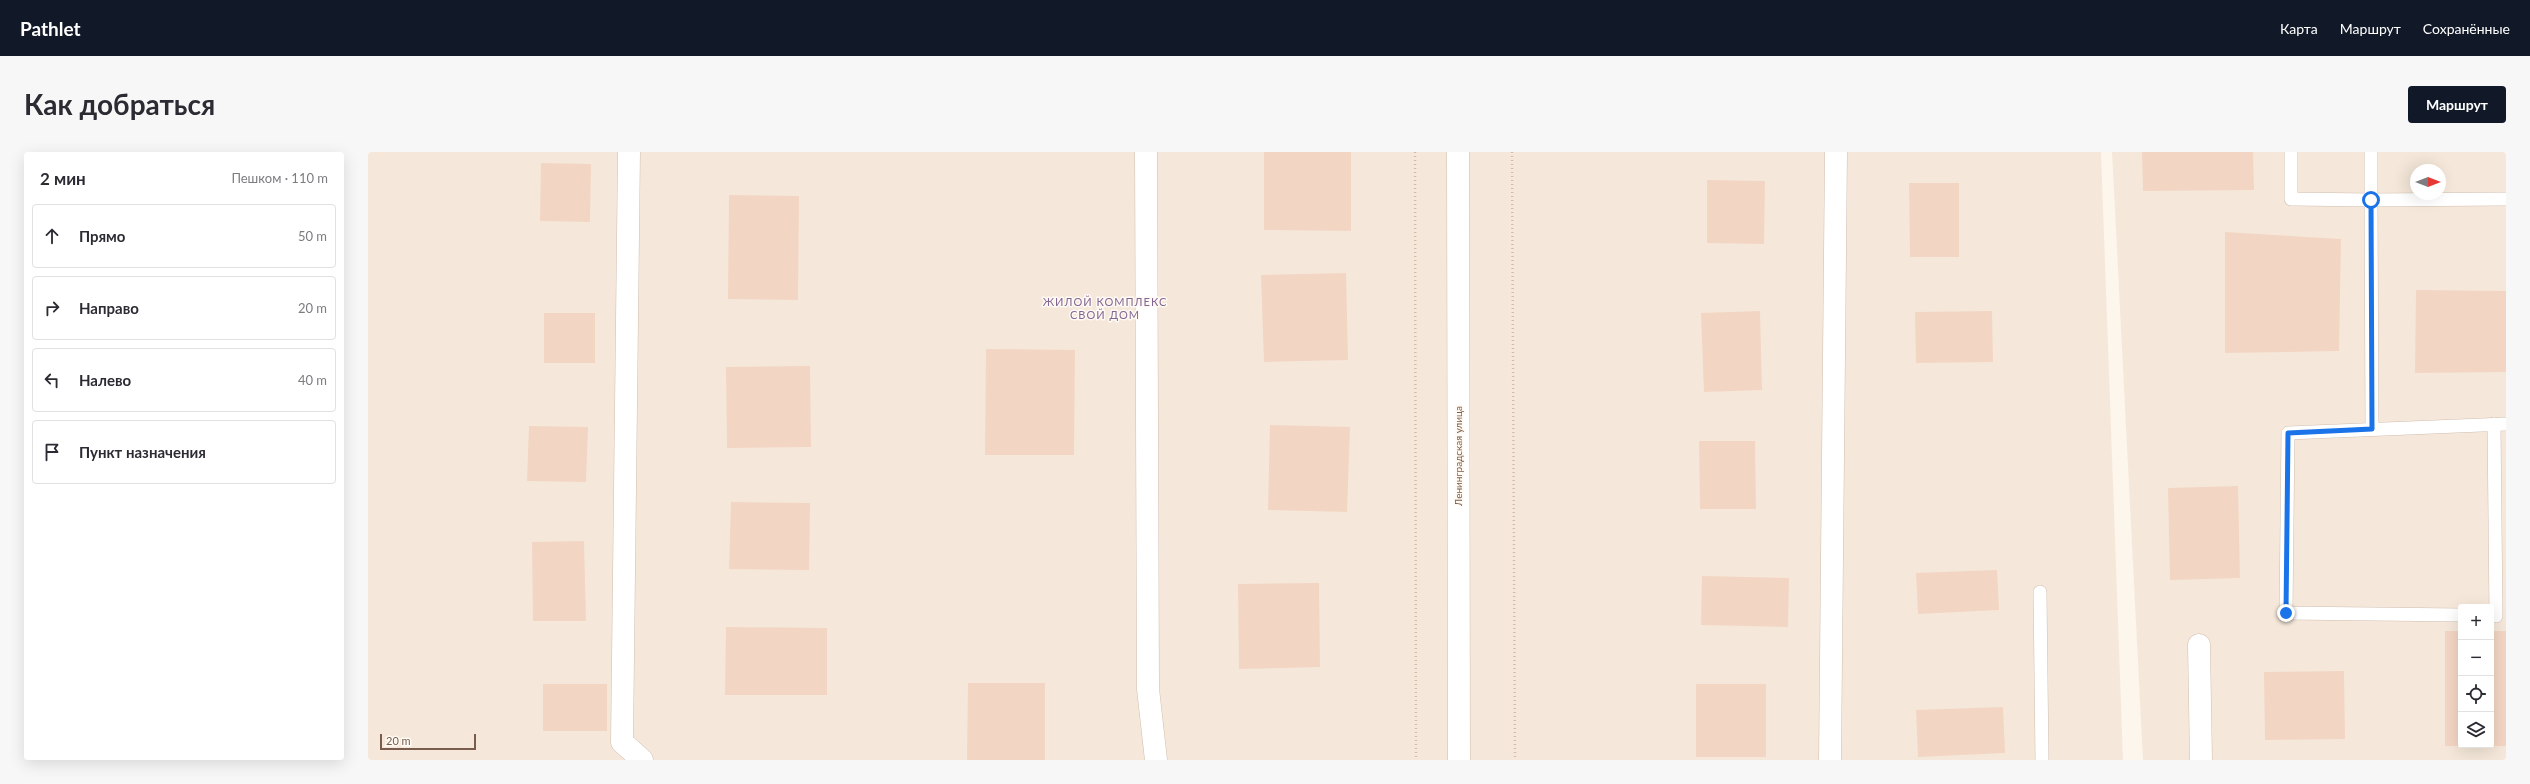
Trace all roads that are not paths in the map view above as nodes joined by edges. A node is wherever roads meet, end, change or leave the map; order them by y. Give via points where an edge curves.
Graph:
1 (629, 152) edge
2 (1146, 152) edge
3 (1458, 152) edge
4 (1834, 152) edge
5 (2291, 152) edge
6 (2371, 152) edge
7 (2506, 199) edge
8 (2371, 200) junction
9 (2500, 424) edge
10 (2372, 429) junction
11 (2040, 592) dead end
12 (2458, 615) edge
13 (2494, 616) edge
14 (2199, 645) dead end
15 (642, 760) edge
16 (1156, 760) edge
17 (1459, 760) edge
18 (1830, 760) edge
19 (2042, 760) edge
20 (2201, 760) edge

1 - 15 street via 622,742
2 - 16 street via 1148,689
3 - 17 street, Ленинградская улица
4 - 18 street
5 - 8 lane via 2291,199
6 - 8 lane
7 - 8 lane
8 - 10 lane
9 - 10 lane
9 - 13 lane
10 - 12 lane via 2288,433 2286,613
11 - 19 lane
14 - 20 street

